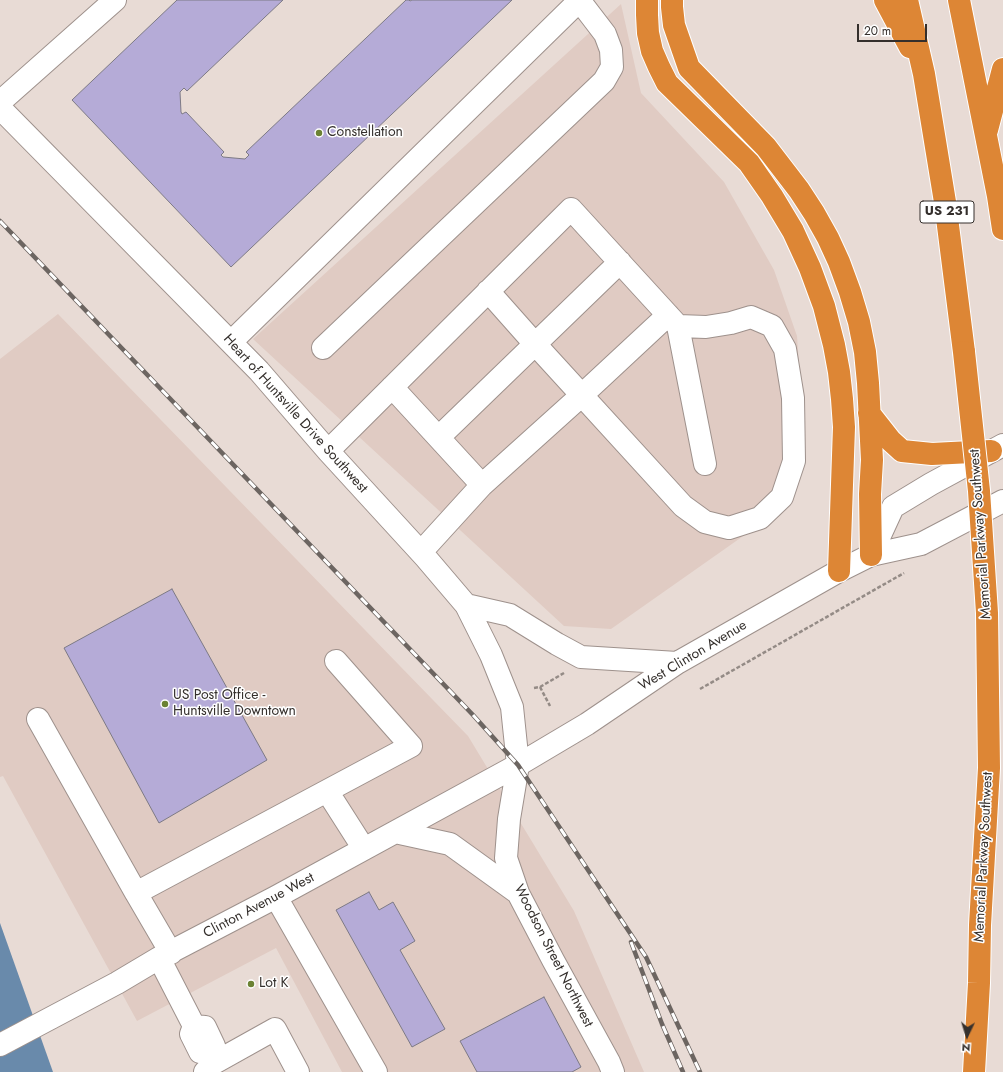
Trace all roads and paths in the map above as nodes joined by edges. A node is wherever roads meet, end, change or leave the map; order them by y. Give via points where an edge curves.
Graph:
1 (115, 0) edge
2 (579, 0) edge
3 (647, 0) edge
4 (672, 0) edge
5 (885, 0) edge
6 (907, 0) edge
7 (959, 0) edge
8 (1003, 68) edge
9 (924, 74) junction
10 (0, 102) edge
11 (0, 108) edge
12 (986, 135) junction
13 (1003, 228) edge
14 (620, 262) junction
15 (488, 291) junction
16 (673, 320) junction
17 (231, 342) junction
18 (534, 344) junction
19 (322, 348) dead end
20 (392, 387) junction
21 (582, 395) junction
22 (869, 413) junction
23 (438, 438) junction
24 (997, 448) edge
25 (328, 451) junction
26 (705, 464) dead end
27 (482, 485) junction
28 (1003, 501) edge
29 (420, 552) junction
30 (871, 555) junction
31 (839, 571) junction
32 (905, 572) dead end
33 (466, 605) junction
34 (336, 661) dead end
35 (677, 663) junction
36 (566, 670) dead end
37 (540, 687) junction
38 (534, 688) dead end
39 (700, 689) dead end
40 (550, 706) dead end
41 (38, 719) dead end
42 (518, 764) junction
43 (327, 791) junction
44 (396, 832) junction
45 (364, 849) junction
46 (136, 893) junction
47 (518, 893) junction
48 (276, 897) junction
49 (165, 956) junction
50 (0, 1045) edge
51 (211, 1065) edge
52 (298, 1072) edge
53 (376, 1072) edge
54 (613, 1072) edge
55 (974, 1072) edge

1 - 10 street
2 - 17 street
2 - 19 street via 605,34 611,50 612,67 604,81
3 - 31 highway via 648,33 652,51 667,83 748,163 772,196 793,231 824,306 834,345 844,427
4 - 22 highway via 674,25 689,68 766,147 799,190 831,244 859,322 865,352
5 - 9 highway
6 - 9 highway, Memorial Parkway Southwest / US 231
7 - 12 highway
8 - 12 highway
9 - 55 highway, Memorial Parkway Southwest / US 231, bridge via 945,202 964,352 979,491 987,613 989,768
11 - 17 street, Heart of Huntsville Drive Southwest
12 - 13 highway
14 - 15 street via 571,209
14 - 16 street
14 - 18 street
15 - 18 street
15 - 20 street
16 - 21 street
16 - 21 street via 706,327 751,318 772,326 785,350 793,398 794,461 782,497 760,518 729,528 705,522 683,506
16 - 26 street
17 - 25 street, Heart of Huntsville Drive Southwest
18 - 21 street
18 - 23 street
20 - 23 street
20 - 25 street
21 - 27 street
22 - 24 highway via 891,442 902,451 932,454
22 - 30 highway via 872,460
23 - 27 street
24 - 30 street via 893,507
25 - 29 street, Heart of Huntsville Drive Southwest
27 - 29 street
28 - 30 street, West Clinton Avenue via 921,544
29 - 33 street, Heart of Huntsville Drive Southwest
30 - 31 street, West Clinton Avenue
31 - 35 street, West Clinton Avenue
32 - 39 path
33 - 35 street via 510,615 581,657
33 - 42 street, Heart of Huntsville Drive Southwest via 512,707
34 - 43 street via 411,746
35 - 42 street, West Clinton Avenue via 587,724
36 - 37 path
37 - 38 path
37 - 40 path
41 - 46 street
42 - 44 street, Clinton Avenue West
42 - 47 street, Woodson Street Northwest via 506,858
43 - 45 street
43 - 46 street
44 - 45 street, Clinton Avenue West
44 - 47 street via 450,844
45 - 48 street, Clinton Avenue West
46 - 49 street
47 - 54 street, Woodson Street Northwest
48 - 49 street, Clinton Avenue West
48 - 53 street
49 - 50 street, Clinton Avenue West
49 - 51 street via 194,1026 204,1027 214,1046
51 - 52 street via 276,1029

